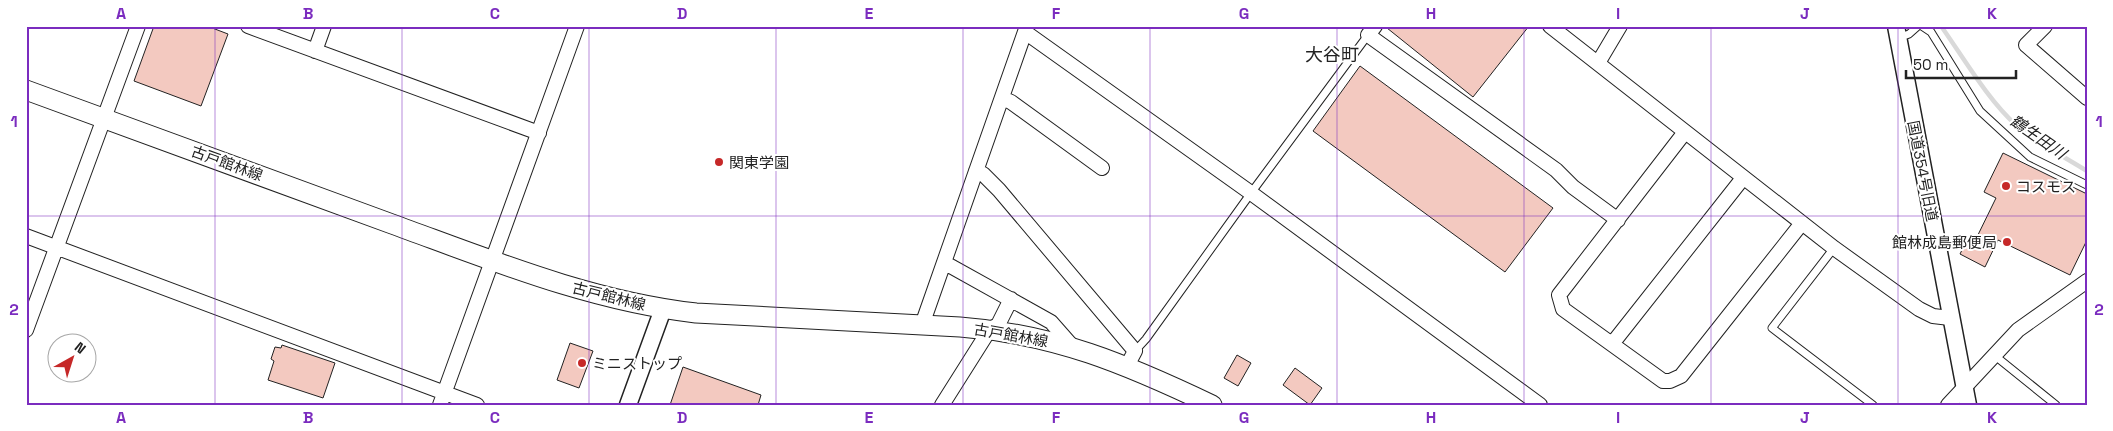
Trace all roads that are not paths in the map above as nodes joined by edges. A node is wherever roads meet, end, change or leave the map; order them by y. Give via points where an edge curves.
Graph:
1 (138, 26) edge
2 (248, 26) edge
3 (324, 26) edge
4 (577, 26) edge
5 (1550, 26) edge
6 (1620, 26) edge
7 (1920, 26) edge
8 (2045, 26) edge
9 (1026, 29) edge
10 (1371, 31) edge
11 (1897, 32) edge
12 (315, 51) junction
13 (1598, 63) junction
14 (26, 90) edge
15 (1002, 98) junction
16 (2087, 98) edge
17 (104, 118) junction
18 (1685, 132) junction
19 (539, 133) junction
20 (1102, 168) dead end
21 (976, 171) junction
22 (1742, 178) junction
23 (2087, 185) edge
24 (1251, 192) junction
25 (1618, 220) junction
26 (1802, 223) junction
27 (26, 236) edge
28 (57, 247) junction
29 (1834, 248) junction
30 (492, 260) junction
31 (944, 263) junction
32 (2086, 285) edge
33 (1011, 299) junction
34 (663, 309) junction
35 (1950, 318) junction
36 (922, 325) junction
37 (990, 329) junction
38 (26, 330) edge
39 (1612, 344) junction
40 (1073, 347) junction
41 (1994, 355) junction
42 (1131, 358) junction
43 (1964, 386) junction
44 (442, 399) edge
45 (477, 405) edge
46 (628, 405) edge
47 (942, 405) edge
48 (1212, 405) edge
49 (1540, 405) edge
50 (1873, 405) edge
51 (1948, 405) edge
52 (1968, 405) edge
53 (2056, 405) edge

1 - 17 street
2 - 12 street
3 - 12 street
4 - 19 street
5 - 13 street
6 - 13 street
7 - 11 lane via 1909,34
7 - 23 lane via 1931,32 1980,112 2030,157
8 - 16 street via 2026,45
9 - 15 street
9 - 24 street
10 - 24 lane
10 - 25 street
11 - 35 street, 国道354号旧道
12 - 19 street
13 - 18 street
14 - 17 main road, 古戸館林線
15 - 20 street
15 - 21 street
17 - 28 street
17 - 30 main road, 古戸館林線
18 - 22 street
18 - 25 street
19 - 30 street
21 - 31 street
21 - 42 street via 999,190
22 - 26 street
22 - 39 street
24 - 42 lane
24 - 49 street
25 - 39 street via 1559,295 1564,309
26 - 29 street
26 - 39 street via 1681,376 1663,381
27 - 28 street
28 - 38 street
28 - 44 street
29 - 35 street via 1919,309 1933,316
29 - 50 lane via 1772,328
30 - 34 main road, 古戸館林線 via 576,288
30 - 44 street
31 - 33 street
31 - 36 street
32 - 41 street via 2018,330
33 - 37 street via 998,325
33 - 40 street via 1051,322
34 - 36 main road, 古戸館林線
34 - 46 street
35 - 43 street, 国道354号旧道
36 - 37 main road, 古戸館林線
37 - 40 main road, 古戸館林線
37 - 47 street
40 - 42 main road, 古戸館林線
41 - 43 street
41 - 53 lane
42 - 48 main road, 古戸館林線
43 - 51 street
43 - 52 street, 国道354号旧道
44 - 45 street

